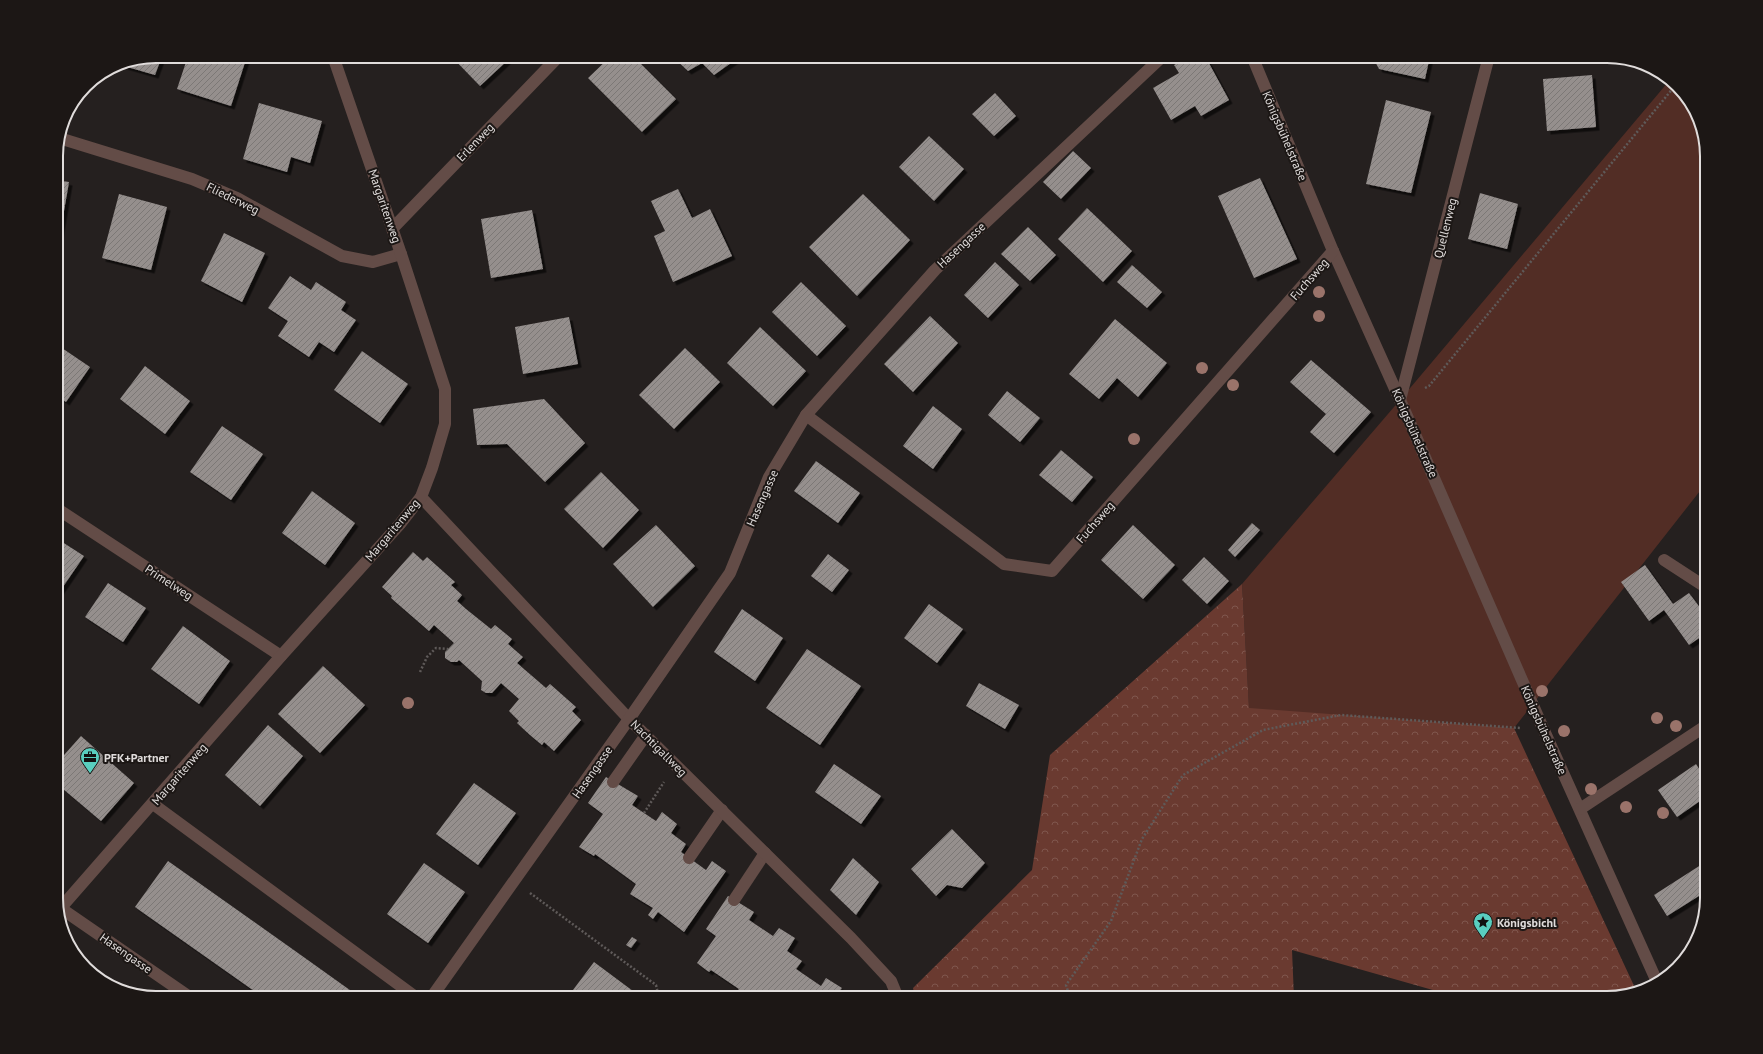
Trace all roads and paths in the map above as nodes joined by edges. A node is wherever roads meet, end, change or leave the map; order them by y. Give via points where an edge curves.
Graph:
1 (335, 63) edge
2 (552, 63) edge
3 (1156, 63) edge
4 (1255, 63) edge
5 (1487, 63) edge
6 (1672, 90) edge
7 (65, 140) edge
8 (392, 229) junction
9 (1333, 251) junction
10 (401, 254) junction
11 (1400, 400) junction
12 (806, 416) junction
13 (421, 497) junction
14 (63, 513) edge
15 (1664, 560) dead end
16 (1700, 583) edge
17 (448, 649) dead end
18 (281, 656) junction
19 (420, 672) dead end
20 (630, 719) junction
21 (1542, 726) junction
22 (1700, 730) edge
23 (646, 735) junction
24 (676, 765) junction
25 (613, 782) dead end
26 (153, 804) junction
27 (1580, 809) junction
28 (722, 810) junction
29 (644, 813) dead end
30 (765, 853) junction
31 (689, 858) dead end
32 (514, 882) junction
33 (734, 900) dead end
34 (63, 904) edge
35 (64, 912) edge
36 (1655, 978) edge
37 (181, 991) edge
38 (407, 991) edge
39 (436, 991) edge
40 (657, 991) edge
41 (895, 991) edge
42 (1068, 991) edge

1 - 8 street, Margaritenweg
2 - 8 street, Erlenweg
3 - 12 street, Hasengasse via 935,270
4 - 9 street, Königsbühelstraße
5 - 11 street, Quellenweg
6 - 11 path via 1429,386
7 - 10 street, Fliederweg via 192,179 237,198 342,256 373,262
8 - 10 street, Margaritenweg
9 - 11 street, Königsbühelstraße
9 - 12 street, Fuchsweg via 1052,571 1004,564
10 - 13 street, Margaritenweg via 445,390 445,424
11 - 21 street, Königsbühelstraße
12 - 20 street, Hasengasse via 769,477 730,573
13 - 18 street, Margaritenweg via 400,524
13 - 20 street, Nachtigallweg
14 - 18 street, Primelweg
15 - 16 street
17 - 19 path via 436,648 426,658
18 - 26 street, Margaritenweg
20 - 23 street, Nachtigallweg
20 - 32 street, Hasengasse
21 - 27 street, Königsbühelstraße
21 - 42 path via 1514,728 1341,715 1263,730 1183,775 1142,839 1110,921 1066,985
22 - 27 street
23 - 24 street, Nachtigallweg
23 - 25 street
24 - 28 street, Nachtigallweg
24 - 29 path
26 - 34 street, Margaritenweg
26 - 38 street
27 - 36 street, Königsbühelstraße
28 - 30 street, Nachtigallweg
28 - 31 street
30 - 33 street
30 - 41 street, Nachtigallweg via 852,938 891,981
32 - 39 street, Hasengasse
32 - 40 path via 656,985
35 - 37 street, Hasengasse

